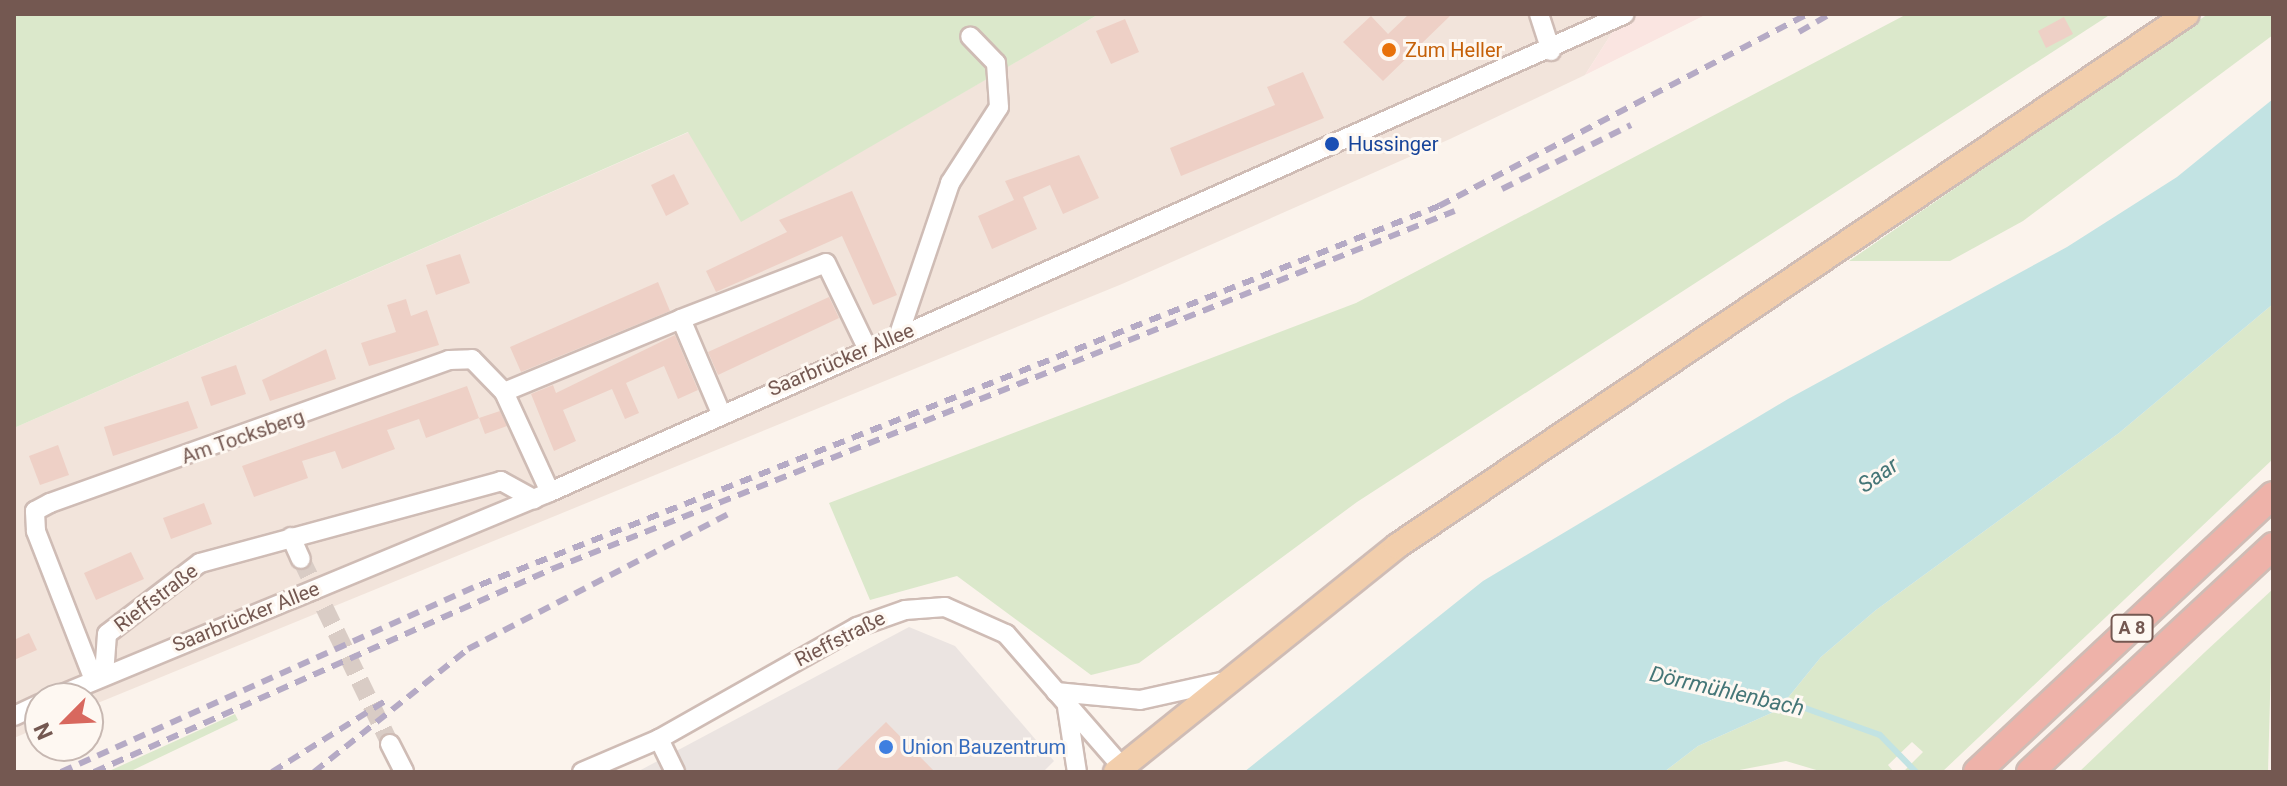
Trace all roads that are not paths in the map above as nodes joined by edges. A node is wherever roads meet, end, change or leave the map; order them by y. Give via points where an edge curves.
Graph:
1 (1539, 14) edge
2 (1625, 14) edge
3 (2187, 14) edge
4 (970, 36) dead end
5 (1551, 51) junction
6 (681, 319) junction
7 (898, 337) junction
8 (867, 348) junction
9 (504, 392) junction
10 (720, 411) junction
11 (2273, 495) edge
12 (542, 496) junction
13 (291, 537) junction
14 (2273, 546) edge
15 (301, 559) tunnel mouth
16 (99, 678) junction
17 (90, 682) edge
18 (1221, 682) junction
19 (1061, 698) junction
20 (659, 739) junction
21 (390, 744) tunnel mouth
22 (1983, 766) edge
23 (1119, 770) edge
24 (404, 772) edge
25 (582, 772) edge
26 (675, 772) edge
27 (1077, 772) edge
28 (2030, 772) edge

1 - 5 street
2 - 5 street, Saarbrücker Allee
3 - 18 main road via 1563,429
4 - 7 street via 996,63 999,107 950,183
5 - 7 street, Saarbrücker Allee
6 - 8 street via 826,263
6 - 9 street
6 - 10 street
7 - 8 street, Saarbrücker Allee
8 - 10 street, Saarbrücker Allee
9 - 12 street, Am Tocksberg
9 - 16 street, Am Tocksberg via 490,370 472,359 449,360 35,511 69,629
10 - 12 street, Saarbrücker Allee
11 - 22 highway, A 8
12 - 13 street, Rieffstraße via 501,481
12 - 16 street, Saarbrücker Allee
13 - 15 street
13 - 16 street, Rieffstraße via 200,563 153,596 107,634
14 - 28 highway, A 8
16 - 17 street, Saarbrücker Allee
18 - 19 street via 1121,701
18 - 23 main road
19 - 20 street, Rieffstraße via 1006,634 965,612 905,610 857,627
19 - 23 street, Rieffstraße
19 - 27 street
20 - 25 street, Rieffstraße
20 - 26 street
21 - 24 street

